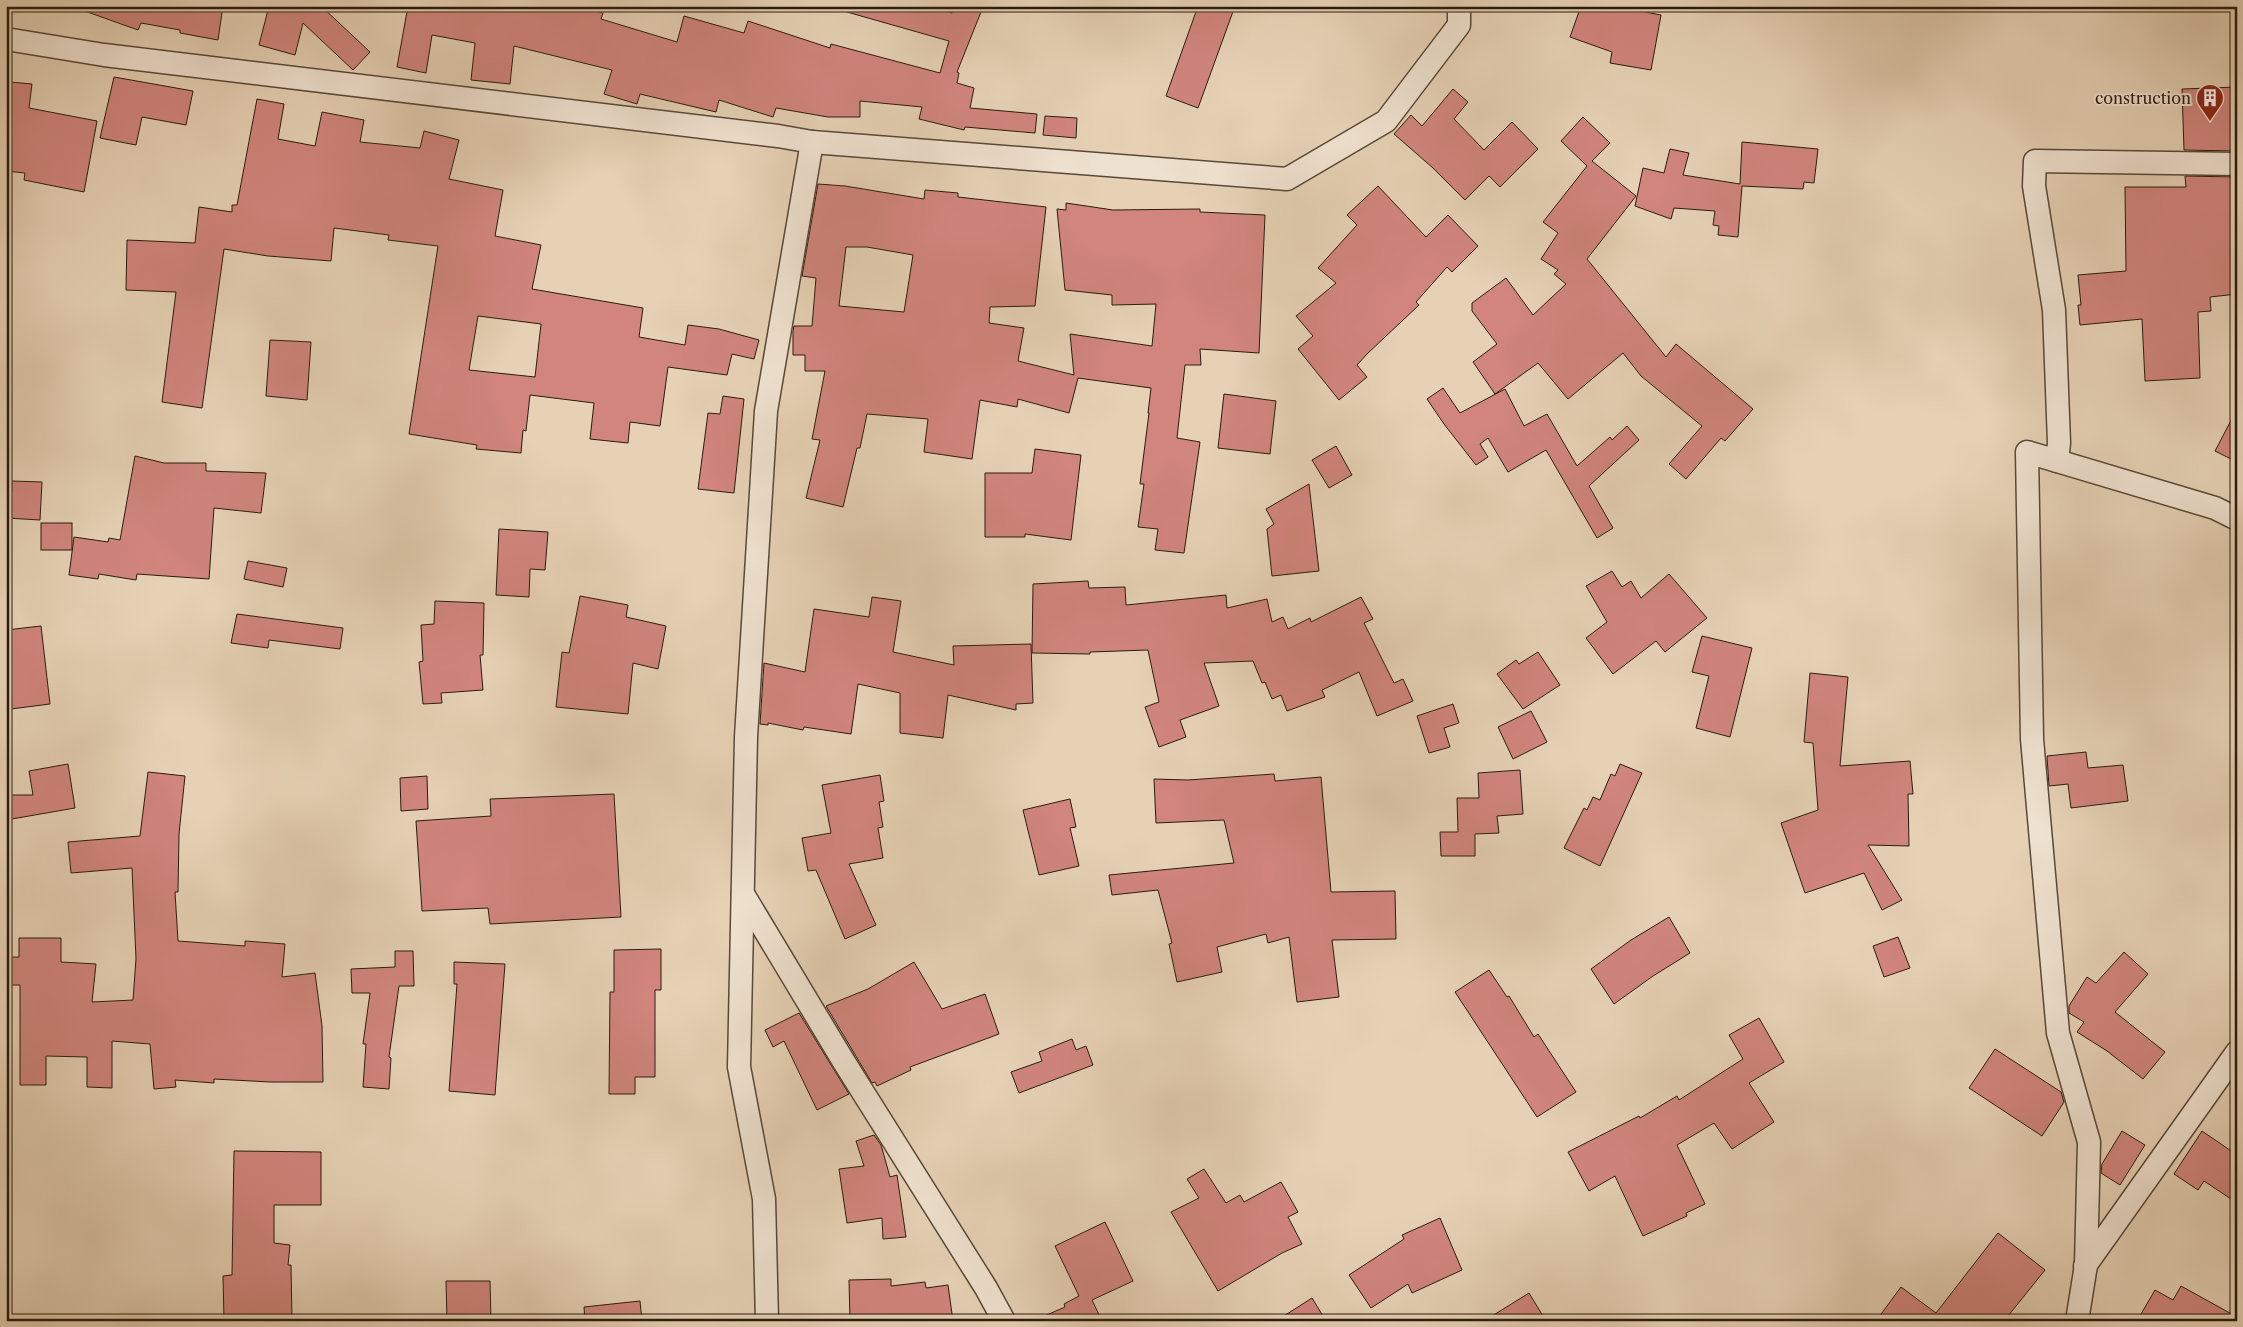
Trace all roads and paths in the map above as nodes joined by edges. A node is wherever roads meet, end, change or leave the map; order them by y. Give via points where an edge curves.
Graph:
1 (1459, 6) edge
2 (6, 39) edge
3 (812, 142) junction
4 (2237, 164) edge
5 (2058, 461) junction
6 (2237, 519) edge
7 (743, 894) junction
8 (2237, 1052) edge
9 (2086, 1264) junction
10 (768, 1321) edge
11 (1004, 1321) edge
12 (2065, 1321) edge
13 (2077, 1321) edge

1 - 3 street via 1459,25 1386,121 1287,179
2 - 3 street via 104,55
3 - 7 street via 766,412 746,737
4 - 5 street via 2035,161 2034,186 2054,310
5 - 6 street via 2215,508
5 - 9 street via 2027,452 2032,739 2058,1033 2088,1142
7 - 10 street via 739,1067 764,1199
7 - 11 street
8 - 9 street
9 - 12 street
9 - 13 street

